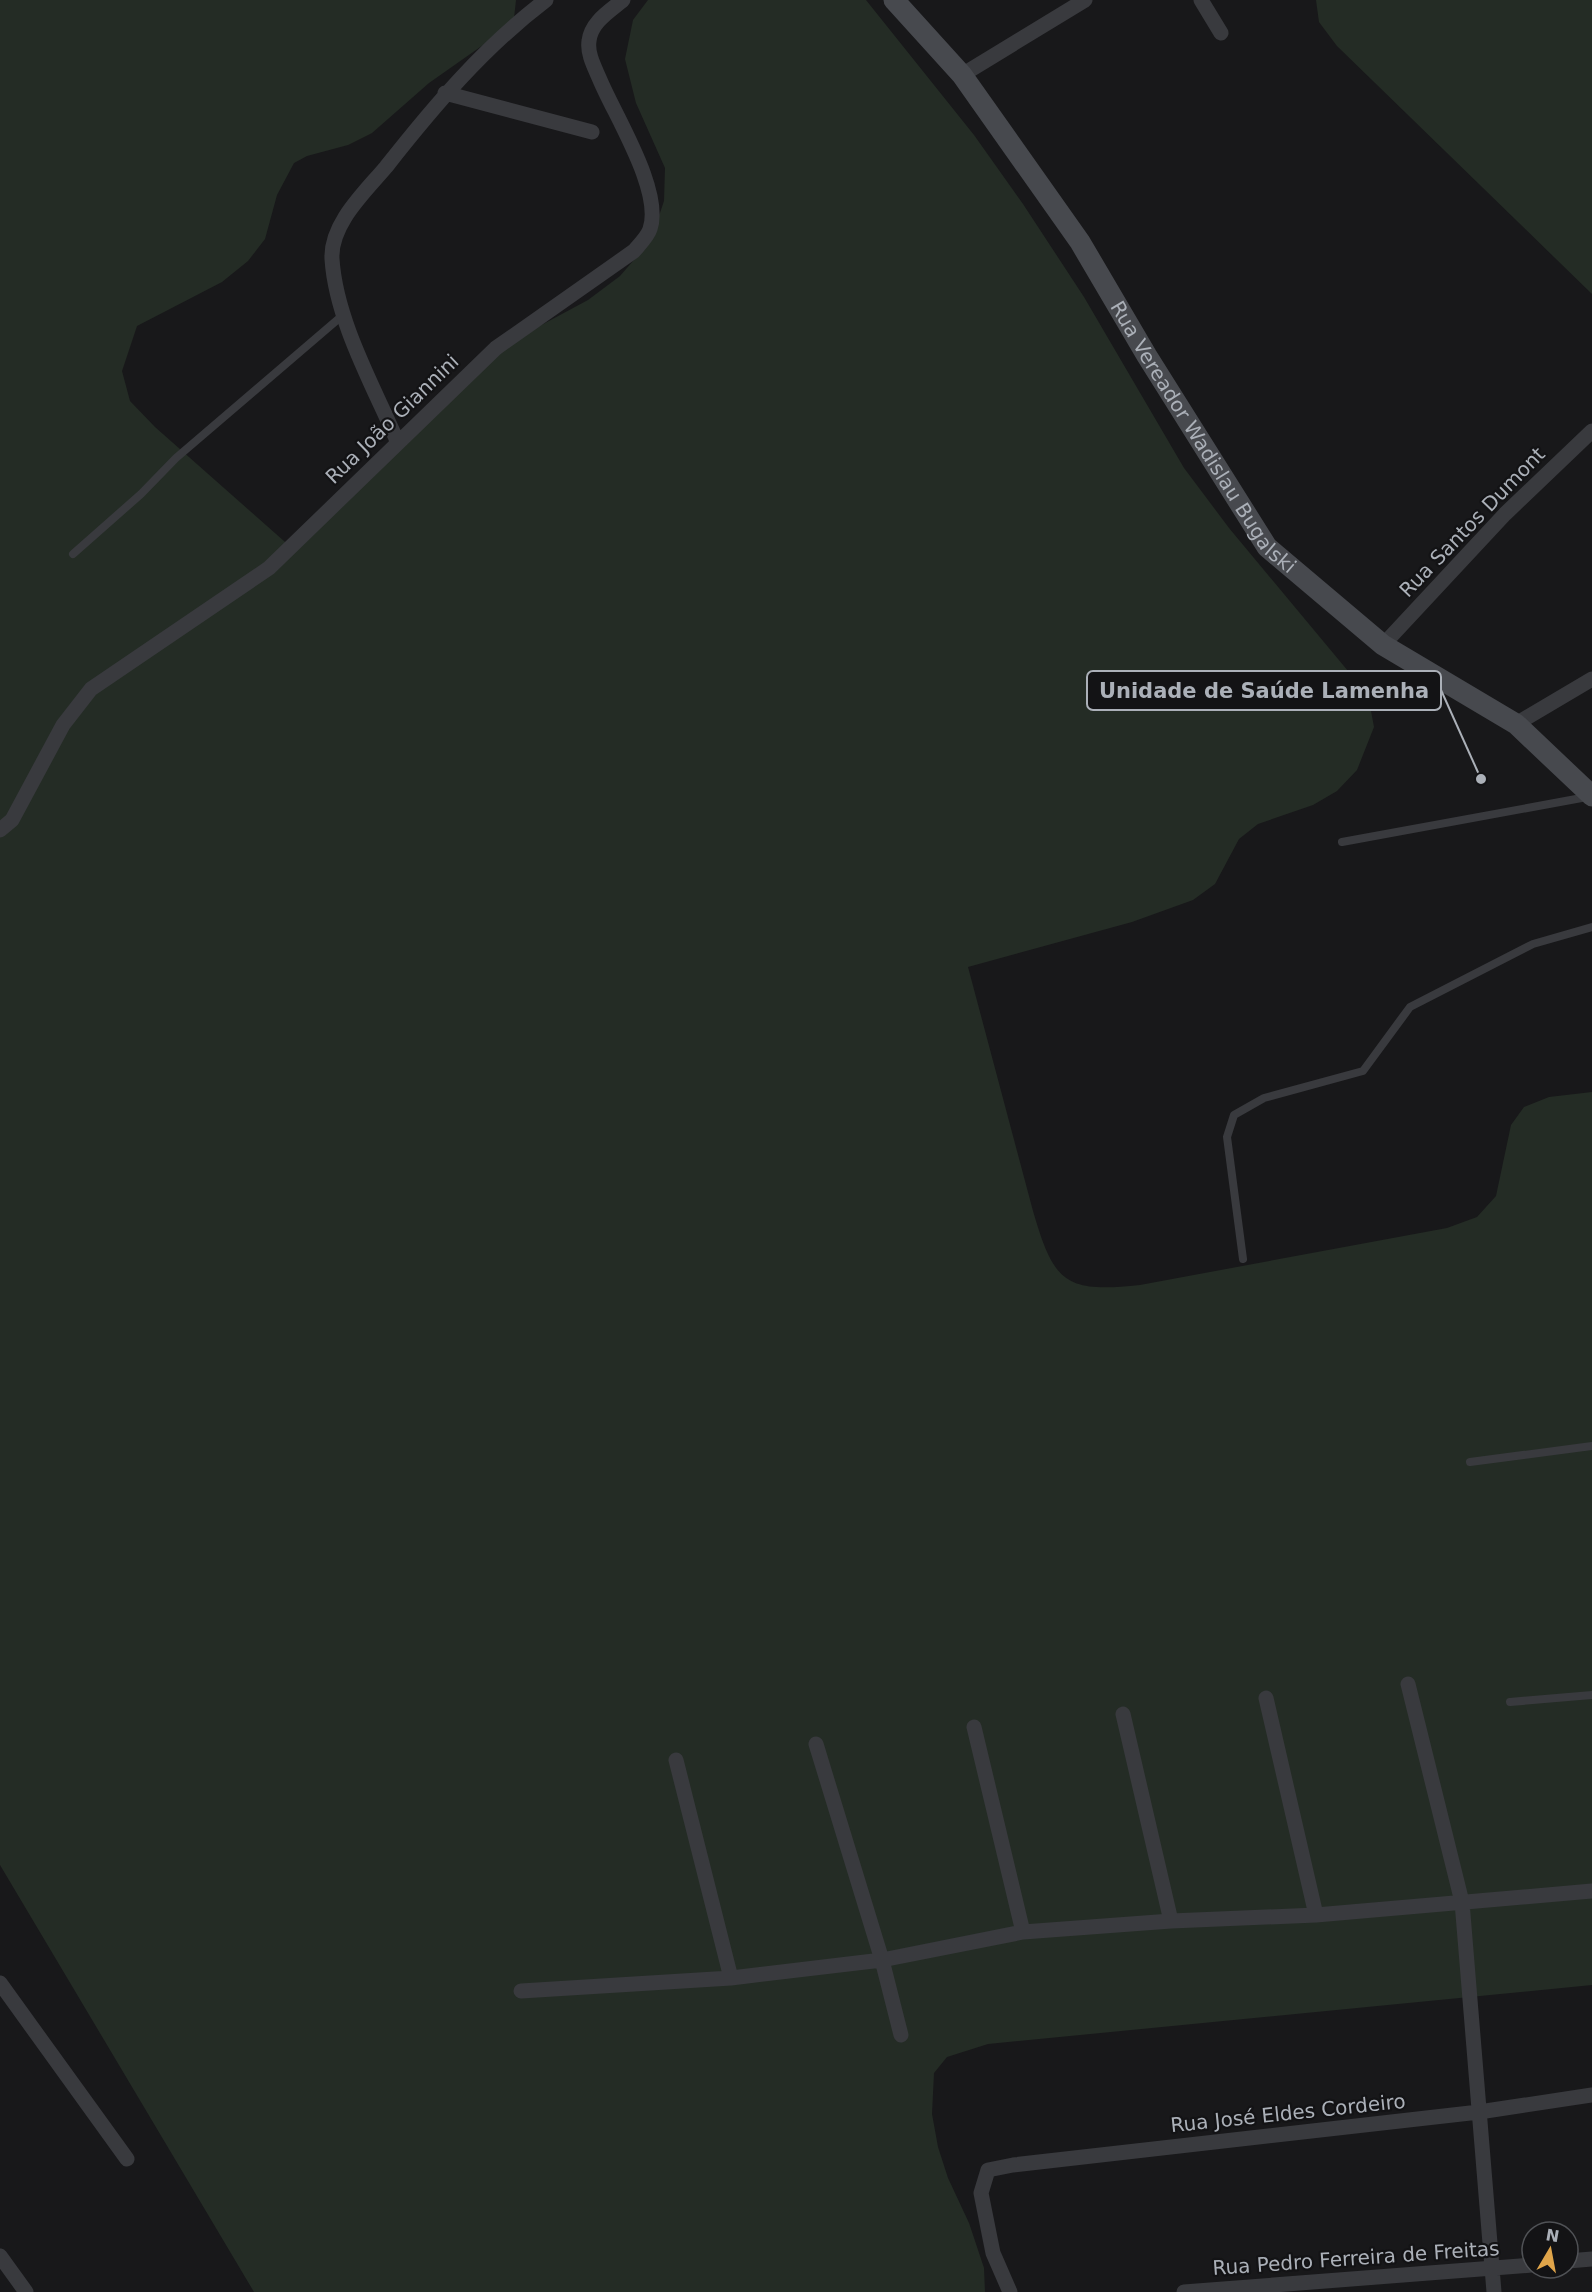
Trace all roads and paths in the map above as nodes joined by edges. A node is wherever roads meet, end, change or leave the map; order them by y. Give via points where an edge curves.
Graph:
1 (546, 0) edge
2 (623, 0) edge
3 (894, 0) edge
4 (1085, 0) edge
5 (1201, 0) edge
6 (1221, 33) dead end
7 (962, 75) junction
8 (445, 93) junction
9 (592, 132) dead end
10 (343, 315) junction
11 (1592, 431) edge
12 (398, 443) junction
13 (74, 554) dead end
14 (1383, 645) junction
15 (1592, 679) edge
16 (1516, 724) junction
17 (1592, 796) edge
18 (0, 830) edge
19 (1342, 842) dead end
20 (1592, 927) edge
21 (1244, 1259) dead end
22 (1592, 1446) edge
23 (1470, 1462) dead end
24 (1408, 1684) dead end
25 (1592, 1695) edge
26 (1266, 1698) dead end
27 (1510, 1702) dead end
28 (1123, 1714) dead end
29 (974, 1728) dead end
30 (816, 1744) dead end
31 (676, 1760) dead end
32 (1592, 1891) edge
33 (1462, 1902) junction
34 (1316, 1915) junction
35 (1171, 1921) junction
36 (1023, 1932) junction
37 (882, 1960) junction
38 (731, 1978) junction
39 (0, 1983) edge
40 (521, 1991) dead end
41 (901, 2035) dead end
42 (1592, 2095) edge
43 (1479, 2112) junction
44 (127, 2159) dead end
45 (0, 2256) edge
46 (1520, 2266) edge
47 (1492, 2269) junction
48 (26, 2292) edge
49 (1010, 2292) edge
50 (1184, 2292) edge
51 (1494, 2292) edge

1 - 8 street
2 - 12 street, Rua João Giannini via 596,23 589,41 591,58 634,148 653,204 650,230 634,251 496,348
3 - 7 main road, Rua Vereador Wadislau Bugalski
4 - 7 street
5 - 6 street
7 - 14 main road, Rua Vereador Wadislau Bugalski via 1080,242 1267,546
8 - 9 street
8 - 10 street via 335,236 332,258
10 - 12 street
10 - 13 lane via 176,458
11 - 14 street, Rua Santos Dumont via 1505,514
12 - 18 street, Rua João Giannini via 269,567 91,689 63,725 12,820
14 - 16 main road, Rua Vereador Wadislau Bugalski
15 - 16 street
16 - 17 main road, Rua Vereador Wadislau Bugalski
17 - 19 lane
20 - 21 lane via 1533,944 1410,1007 1363,1071 1264,1098 1234,1115 1227,1137
22 - 23 lane
24 - 33 street
25 - 27 lane
26 - 34 street
28 - 35 street
29 - 36 street
30 - 37 street
31 - 38 street
32 - 33 street
33 - 34 street
33 - 43 street
34 - 35 street
35 - 36 street
36 - 37 street
37 - 38 street
37 - 41 street
38 - 40 street
39 - 44 street
42 - 43 street, Rua José Eldes Cordeiro
43 - 47 street
43 - 49 street, Rua José Eldes Cordeiro via 988,2170 981,2193 993,2253
45 - 48 street
46 - 47 street, Rua Pedro Ferreira de Freitas
47 - 50 street, Rua Pedro Ferreira de Freitas
47 - 51 street

